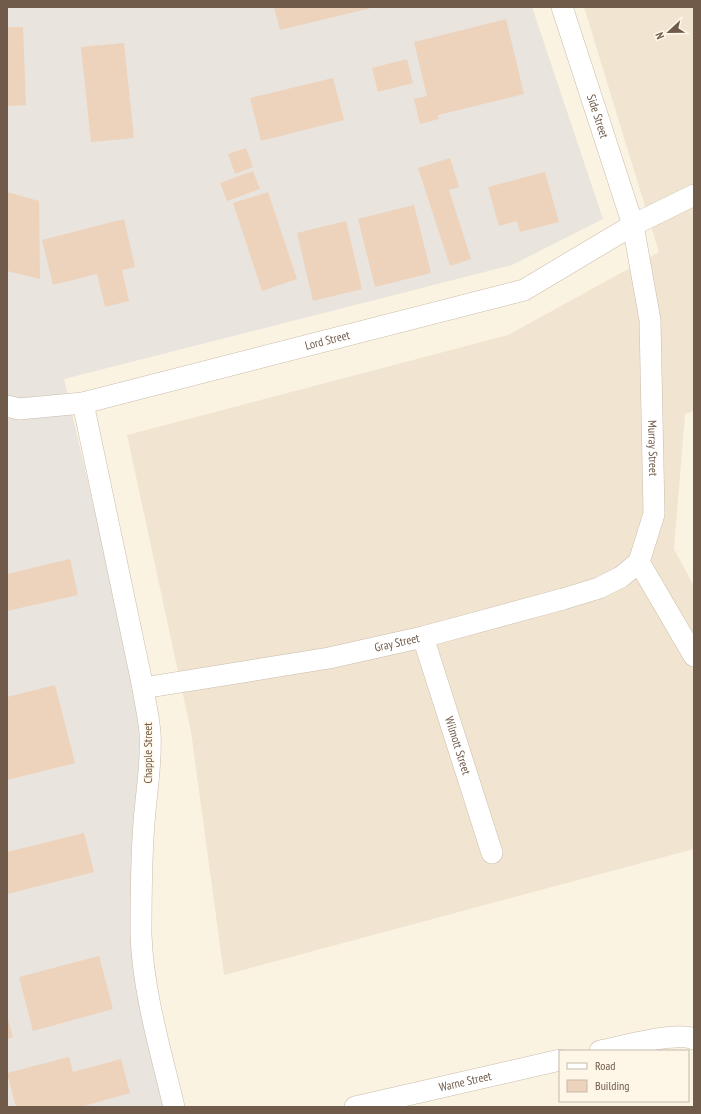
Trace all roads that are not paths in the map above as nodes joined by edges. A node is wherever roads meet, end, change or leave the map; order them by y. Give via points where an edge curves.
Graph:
1 (562, 7) edge
2 (694, 195) edge
3 (633, 225) junction
4 (83, 403) junction
5 (7, 406) edge
6 (639, 562) junction
7 (423, 637) junction
8 (694, 656) edge
9 (143, 688) junction
10 (492, 853) dead end
11 (694, 1039) edge
12 (605, 1050) edge
13 (559, 1060) edge
14 (365, 1106) edge
15 (174, 1107) edge

1 - 3 street, Side Street
2 - 3 street, Lord Street
3 - 4 street, Lord Street via 524,290
3 - 6 street, Murray Street via 650,320 654,498 654,514
4 - 5 street, Lord Street via 19,409
4 - 9 street, Chapple Street
6 - 7 street, Gray Street via 621,577 599,588
6 - 8 street
7 - 9 street, Gray Street via 329,658
7 - 10 street, Wilmott Street
9 - 15 street, Chapple Street via 150,733 150,773 144,823 142,959 154,1025
11 - 12 street via 667,1037
13 - 14 street, Warne Street

